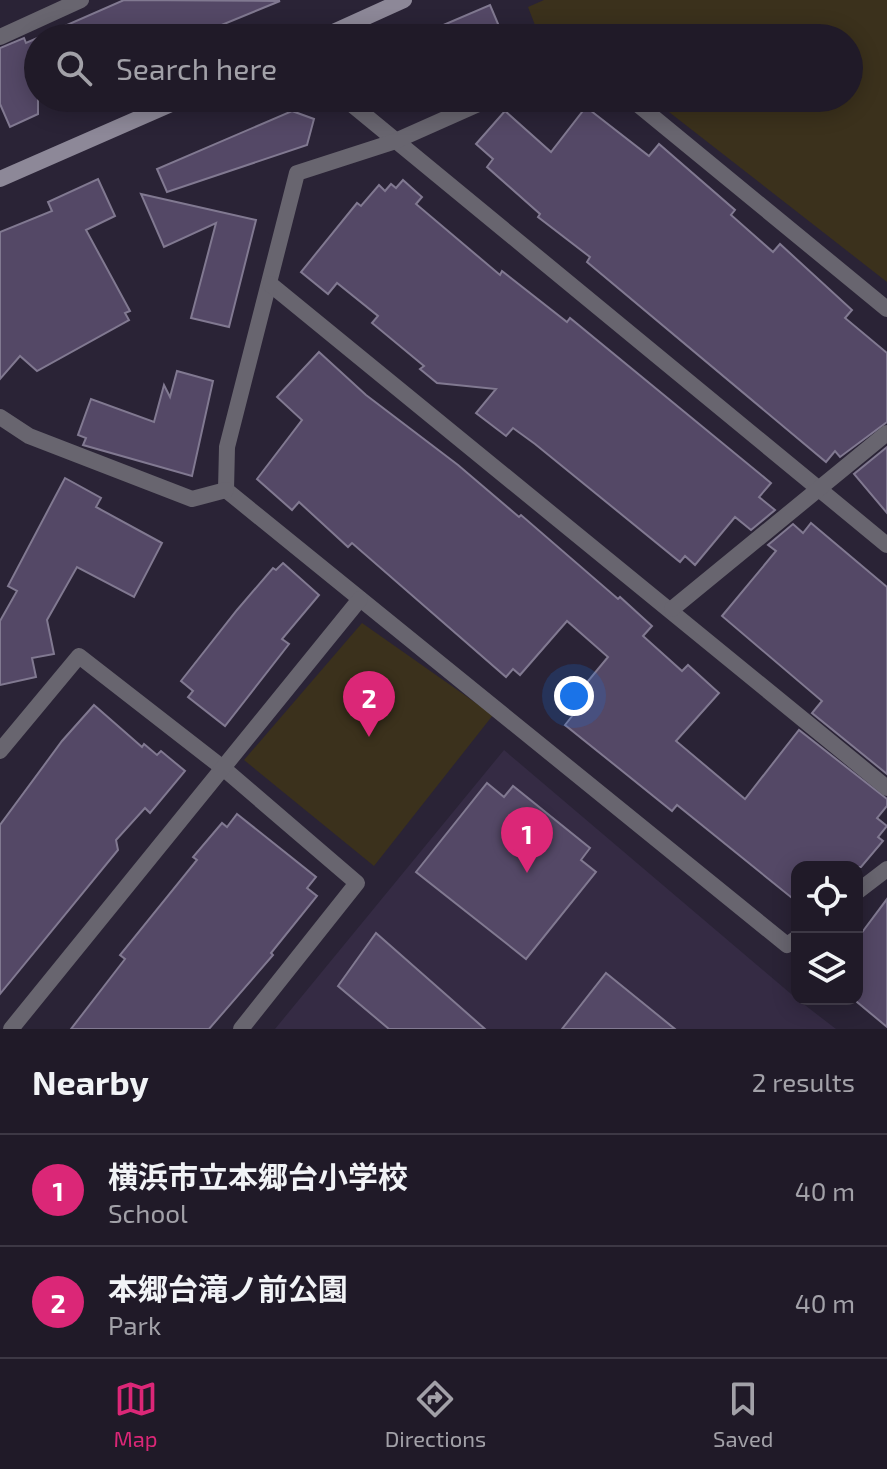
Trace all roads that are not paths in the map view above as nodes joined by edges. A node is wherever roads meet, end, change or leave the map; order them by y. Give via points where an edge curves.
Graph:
1 (81, 0) edge
2 (404, 0) edge
3 (28, 24) edge
4 (351, 24) edge
5 (24, 26) edge
6 (0, 37) edge
7 (153, 112) edge
8 (360, 112) edge
9 (460, 112) edge
10 (647, 112) edge
11 (393, 142) junction
12 (0, 179) edge
13 (270, 284) junction
14 (887, 309) edge
15 (0, 417) edge
16 (887, 433) edge
17 (226, 490) junction
18 (819, 491) junction
19 (887, 545) edge
20 (360, 599) junction
21 (672, 609) junction
22 (0, 751) edge
23 (223, 768) junction
24 (887, 788) edge
25 (887, 869) edge
26 (863, 887) edge
27 (791, 942) edge
28 (11, 1029) edge
29 (241, 1029) edge

1 - 3 street
2 - 4 street
5 - 6 street
7 - 12 street
8 - 11 street
9 - 11 street
10 - 14 street
11 - 13 street via 297,173
11 - 18 street
13 - 17 street via 227,447
13 - 21 street
15 - 17 street via 29,436 192,499
16 - 18 street
17 - 20 street
18 - 19 street
18 - 21 street
20 - 23 street
20 - 27 street via 787,945
21 - 24 street
22 - 23 street via 79,656
23 - 28 street
23 - 29 street via 357,883
25 - 26 street

